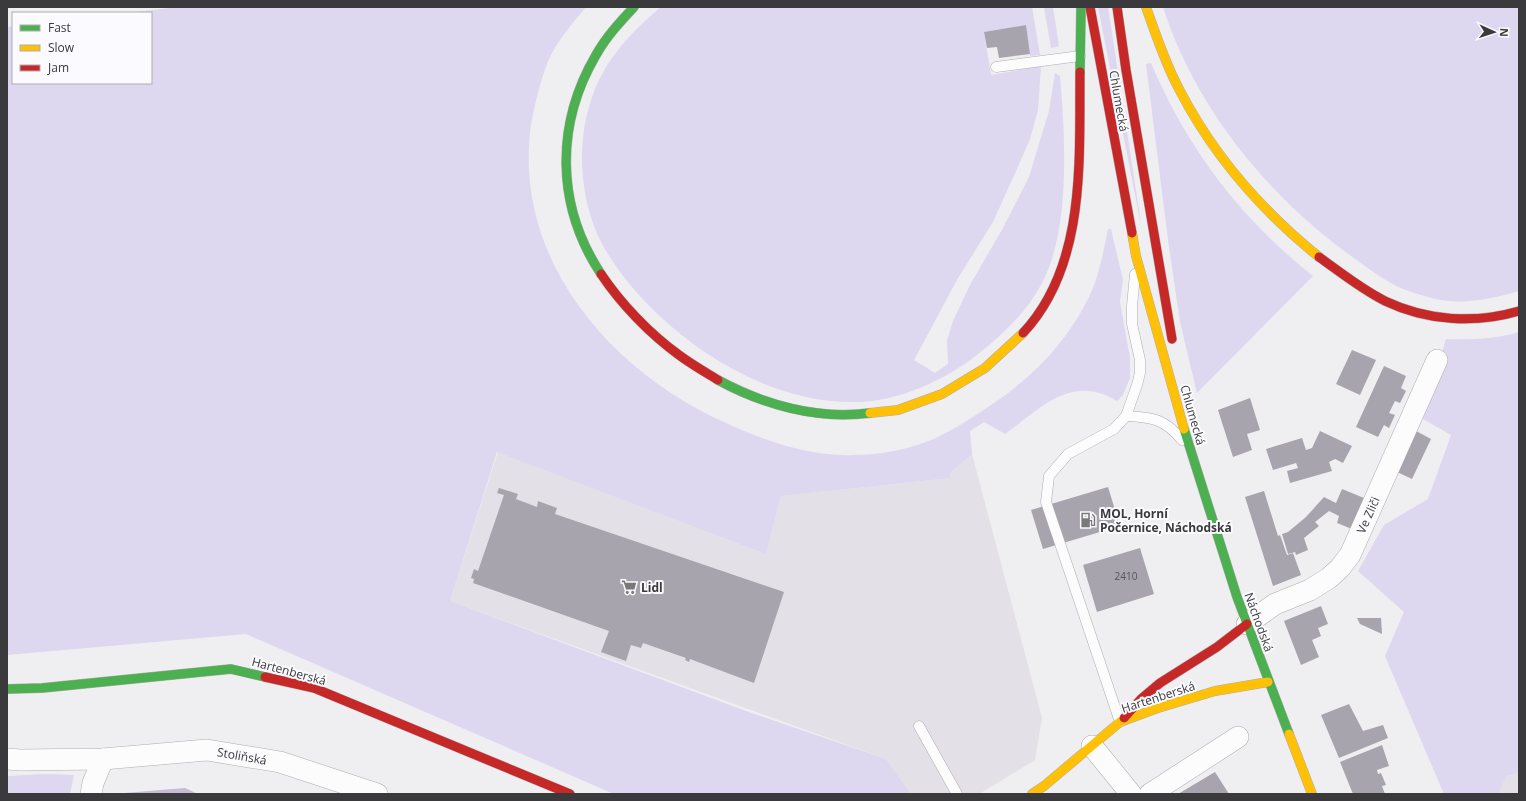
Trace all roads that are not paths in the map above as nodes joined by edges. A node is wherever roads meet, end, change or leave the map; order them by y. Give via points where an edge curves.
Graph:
1 (634, 7) edge
2 (1081, 7) edge
3 (1090, 7) edge
4 (1117, 7) edge
5 (1146, 7) edge
6 (1080, 56) junction
7 (996, 67) dead end
8 (1136, 256) junction
9 (1519, 311) edge
10 (1174, 348) dead end
11 (1437, 360) dead end
12 (1178, 371) dead end
13 (1126, 416) junction
14 (1192, 456) junction
15 (1247, 624) junction
16 (1268, 682) junction
17 (7, 689) edge
18 (1120, 722) junction
19 (919, 726) dead end
20 (1238, 737) dead end
21 (1092, 746) junction
22 (7, 759) edge
23 (103, 759) junction
24 (91, 794) edge
25 (377, 794) edge
26 (570, 794) edge
27 (957, 794) edge
28 (1032, 794) edge
29 (1131, 794) edge
30 (1150, 794) edge
31 (1312, 794) edge

1 - 6 main road via 613,30 591,62 571,113 566,151 567,171 572,208 584,242 601,275 623,304 672,350 735,389 777,406 817,414 876,414 899,410 936,397 956,387 1008,350 1033,321 1056,285 1072,228 1077,198
2 - 6 main road
3 - 8 main road, Chlumecká
4 - 10 main road, Chlumecká
5 - 9 main road via 1173,77 1216,149 1260,203 1306,248 1361,288 1414,312 1445,318 1475,319 1500,317
6 - 7 lane
8 - 13 lane via 1132,324 1140,360 1140,373
8 - 14 main road, Chlumecká
11 - 15 street, Ve Zliči via 1350,555 1329,578 1310,590 1275,604
12 - 14 main road, Chlumecká
13 - 14 lane via 1146,417 1163,422 1176,432
13 - 18 lane via 1114,429 1068,454 1049,476 1046,502
14 - 15 main road, Náchodská
15 - 16 main road, Náchodská
15 - 18 main road via 1160,683
16 - 18 main road, Hartenberská via 1208,693
16 - 31 main road, Náchodská
17 - 26 main road, Hartenberská via 42,688 231,669 314,688
18 - 21 main road, Hartenberská
19 - 27 lane
20 - 30 street
21 - 28 main road, Hartenberská
21 - 29 street
22 - 23 street, Stoliňská
23 - 24 street
23 - 25 street, Stoliňská via 207,750 280,762

